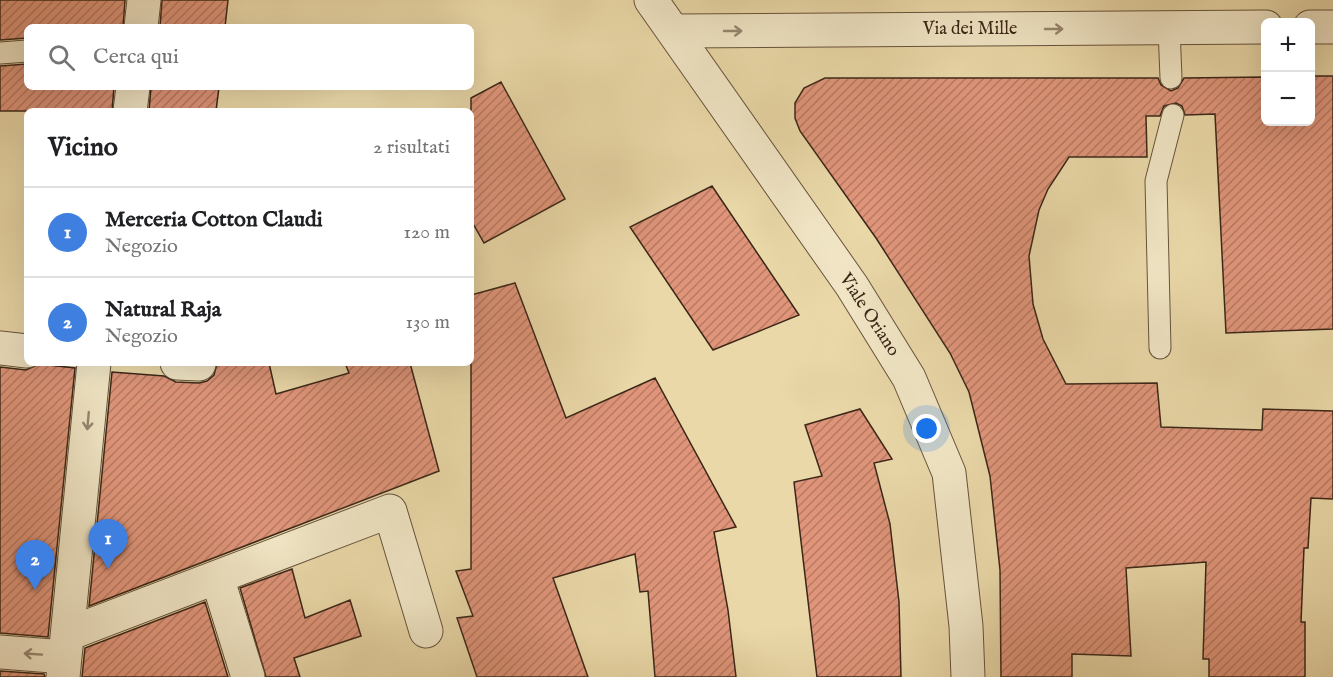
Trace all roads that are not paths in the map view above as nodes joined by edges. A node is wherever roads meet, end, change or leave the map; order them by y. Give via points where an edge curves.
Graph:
1 (144, 0) edge
2 (651, 0) edge
3 (141, 24) edge
4 (1261, 27) edge
5 (1315, 27) edge
6 (1333, 27) edge
7 (1169, 28) junction
8 (675, 31) junction
9 (24, 51) edge
10 (0, 53) edge
11 (1171, 78) dead end
12 (133, 90) edge
13 (130, 108) edge
14 (1173, 115) dead end
15 (0, 348) edge
16 (1160, 348) dead end
17 (24, 351) edge
18 (94, 366) edge
19 (217, 577) junction
20 (426, 631) dead end
21 (0, 652) edge
22 (66, 656) edge
23 (248, 677) edge
24 (968, 677) edge

1 - 3 street
2 - 8 street, Viale Oriano
4 - 7 street, Via dei Mille
5 - 6 street
8 -> 7 street, Via dei Mille
7 - 11 lane
8 - 24 street, Viale Oriano via 852,286 909,378 949,473
9 - 10 lane
12 - 13 street
14 - 16 lane via 1156,181
15 - 17 street
18 -> 22 street
19 - 20 street via 390,511
19 - 22 street
19 - 23 street
22 -> 21 street

